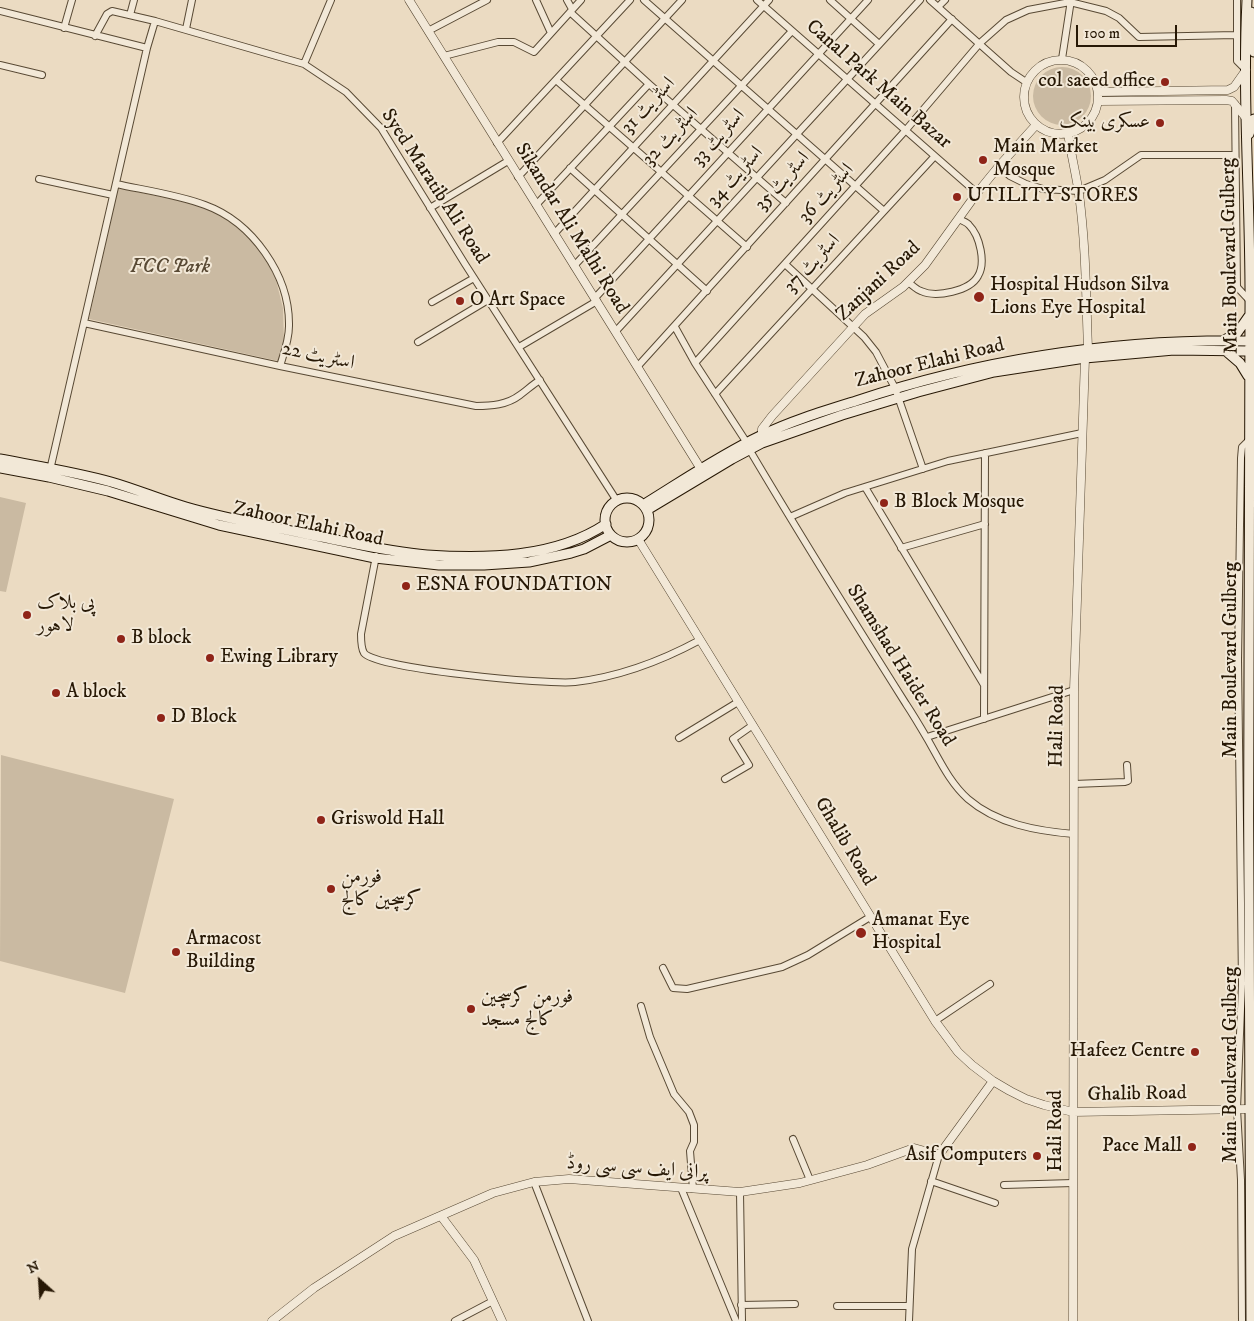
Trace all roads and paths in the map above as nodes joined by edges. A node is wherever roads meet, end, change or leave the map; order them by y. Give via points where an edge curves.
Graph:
1 (72, 0) edge
2 (134, 0) edge
3 (192, 0) edge
4 (331, 0) edge
5 (409, 0) edge
6 (487, 0) edge
7 (536, 0) edge
8 (567, 0) edge
9 (580, 0) edge
10 (630, 0) edge
11 (644, 0) edge
12 (682, 0) edge
13 (757, 0) edge
14 (769, 0) edge
15 (830, 0) edge
16 (868, 0) edge
17 (920, 0) edge
18 (930, 0) edge
19 (945, 0) edge
20 (1237, 0) edge
21 (1248, 0) edge
22 (1071, 1) edge
23 (764, 6) junction
24 (938, 7) junction
25 (571, 11) junction
26 (0, 12) edge
27 (130, 15) junction
28 (665, 18) junction
29 (851, 18) junction
30 (952, 19) junction
31 (155, 21) junction
32 (64, 28) junction
33 (186, 29) junction
34 (428, 31) junction
35 (792, 31) junction
36 (551, 33) junction
37 (1236, 35) junction
38 (95, 36) junction
39 (597, 36) junction
40 (980, 43) junction
41 (879, 44) junction
42 (147, 48) junction
43 (1254, 52) edge
44 (818, 54) junction
45 (444, 56) junction
46 (1062, 59) junction
47 (713, 61) junction
48 (625, 62) junction
49 (304, 64) junction
50 (0, 65) edge
51 (1246, 70) junction
52 (42, 75) dead end
53 (847, 79) junction
54 (556, 80) junction
55 (1026, 82) junction
56 (650, 84) junction
57 (741, 85) junction
58 (1098, 96) junction
59 (673, 104) junction
60 (874, 104) junction
61 (1235, 104) junction
62 (584, 105) junction
63 (768, 108) junction
64 (1250, 119) edge
65 (1036, 125) junction
66 (609, 127) junction
67 (701, 129) junction
68 (906, 131) junction
69 (1068, 133) junction
70 (797, 134) junction
71 (497, 143) junction
72 (633, 148) junction
73 (728, 152) junction
74 (1235, 155) junction
75 (934, 157) junction
76 (825, 159) junction
77 (508, 161) junction
78 (999, 166) junction
79 (570, 168) junction
80 (661, 172) junction
81 (518, 177) junction
82 (757, 177) junction
83 (39, 179) dead end
84 (116, 184) junction
85 (856, 186) junction
86 (594, 190) junction
87 (1079, 191) junction
88 (977, 193) junction
89 (113, 195) junction
90 (688, 196) junction
91 (786, 203) junction
92 (536, 205) junction
93 (430, 208) junction
94 (884, 211) junction
95 (622, 214) junction
96 (959, 219) junction
97 (717, 221) junction
98 (554, 234) junction
99 (649, 239) junction
100 (747, 247) junction
101 (677, 264) junction
102 (785, 264) junction
103 (574, 266) junction
104 (474, 278) junction
105 (908, 282) junction
106 (811, 290) junction
107 (707, 291) junction
108 (596, 299) junction
109 (488, 300) junction
110 (1250, 301) junction
111 (432, 302) dead end
112 (1250, 314) junction
113 (84, 323) junction
114 (675, 327) junction
115 (853, 328) junction
116 (616, 331) junction
117 (1223, 340) junction
118 (1250, 341) junction
119 (418, 342) dead end
120 (518, 347) junction
121 (1226, 351) junction
122 (1250, 351) junction
123 (1086, 353) junction
124 (695, 363) junction
125 (280, 366) junction
126 (638, 366) junction
127 (1250, 378) junction
128 (540, 380) junction
129 (897, 392) junction
130 (715, 394) junction
131 (1082, 433) junction
132 (762, 435) junction
133 (1250, 439) junction
134 (748, 446) junction
135 (985, 453) junction
136 (0, 459) edge
137 (0, 468) edge
138 (923, 469) junction
139 (703, 472) junction
140 (49, 473) junction
141 (865, 487) junction
142 (617, 500) junction
143 (645, 508) junction
144 (790, 517) junction
145 (606, 524) junction
146 (985, 524) junction
147 (612, 535) junction
148 (638, 539) junction
149 (378, 548) junction
150 (901, 548) junction
151 (376, 558) junction
152 (700, 640) junction
153 (984, 685) junction
154 (1074, 690) junction
155 (1252, 699) edge
156 (738, 702) junction
157 (984, 719) junction
158 (753, 725) junction
159 (927, 737) junction
160 (679, 738) dead end
161 (1252, 748) edge
162 (1127, 765) dead end
163 (725, 780) dead end
164 (1074, 784) junction
165 (1074, 834) junction
166 (870, 917) junction
167 (664, 968) dead end
168 (990, 984) dead end
169 (640, 1006) dead end
170 (935, 1021) junction
171 (993, 1081) junction
172 (1249, 1109) junction
173 (1237, 1110) junction
174 (1074, 1112) junction
175 (793, 1139) dead end
176 (939, 1155) junction
177 (810, 1180) junction
178 (931, 1181) junction
179 (534, 1182) junction
180 (1073, 1183) junction
181 (1004, 1185) dead end
182 (681, 1188) junction
183 (693, 1189) junction
184 (740, 1192) junction
185 (995, 1203) dead end
186 (441, 1216) junction
187 (493, 1301) junction
188 (795, 1304) dead end
189 (741, 1305) junction
190 (838, 1306) dead end
191 (909, 1306) junction
192 (272, 1321) edge
193 (454, 1321) edge
194 (502, 1321) edge
195 (588, 1321) edge
196 (736, 1321) edge
197 (742, 1321) edge
198 (909, 1321) edge
199 (1073, 1321) edge
200 (1242, 1321) edge
201 (1251, 1321) edge

1 - 32 street
2 - 27 street
3 - 33 street
4 - 49 street
5 - 34 street, Sikandar Ali Malhi Road
6 - 34 street
7 - 36 street
8 - 25 street
9 - 25 street
10 - 39 street
11 - 28 street
12 - 28 street
13 - 23 street, Canal Park Main Bazar
14 - 23 street, اسٹریٹ 31
15 - 29 street
16 - 29 street, اسٹریٹ 33
17 - 41 street, اسٹریٹ 34
18 - 24 street
19 - 24 street
20 - 37 street
21 - 43 main road
21 - 51 main road, Main Boulevard Gulberg
22 - 37 street via 1106,11 1119,18 1139,37
22 - 40 street, اسٹریٹ 36 via 1020,13 1006,20
22 - 46 street
23 - 35 street, Canal Park Main Bazar
23 - 47 street, اسٹریٹ 31
24 - 30 street
25 - 36 street
25 - 39 street
26 - 32 street
27 - 31 street, Syed Maratib Ali Road
27 - 38 street, Syed Maratib Ali Road via 112,11
28 - 47 street
28 - 48 street
29 - 41 street
29 - 44 street, اسٹریٹ 33
30 - 40 street
30 - 60 street, اسٹریٹ 35
31 - 33 street, Syed Maratib Ali Road
31 - 42 street
32 - 38 street
33 - 49 street, Syed Maratib Ali Road
34 - 45 street, Sikandar Ali Malhi Road
35 - 44 street, Canal Park Main Bazar
35 - 57 street, اسٹریٹ 32
36 - 45 street via 534,52 514,42 498,42
37 - 51 street via 1238,61
38 - 42 street
39 - 48 street
39 - 54 street
40 - 55 street
40 - 68 street, اسٹریٹ 36
41 - 53 street, اسٹریٹ 34
42 - 84 street
44 - 53 street, Canal Park Main Bazar
44 - 63 street, اسٹریٹ 33
45 - 71 street, Sikandar Ali Malhi Road
46 - 55 street via 1040,65
46 - 58 street via 1071,60 1086,69 1092,76
47 - 57 street
47 - 59 street, اسٹریٹ 31
48 - 56 street
48 - 62 street
49 - 93 street, Syed Maratib Ali Road via 346,92 381,128
50 - 52 street
51 - 58 street via 1228,90
51 - 64 main road, Main Boulevard Gulberg
53 - 60 street, Canal Park Main Bazar
53 - 70 street, اسٹریٹ 34
54 - 62 street
54 - 71 street
55 - 65 street via 1024,106
56 - 59 street
56 - 66 street
57 - 63 street
57 - 67 street, اسٹریٹ 32
58 - 61 street via 1226,100
58 - 69 street via 1091,118
59 - 67 street
59 - 72 street, اسٹریٹ 31
60 - 68 street, Canal Park Main Bazar
60 - 76 street, اسٹریٹ 35
61 - 64 street
61 - 74 street
62 - 66 street
62 - 81 street
63 - 70 street
63 - 73 street, اسٹریٹ 33
64 - 110 main road, Main Boulevard Gulberg via 1246,144
65 - 69 street via 1048,132
65 - 78 street, Zanjani Road
66 - 72 street
66 - 79 street
67 - 73 street
67 - 80 street, اسٹریٹ 32
68 - 75 street, Canal Park Main Bazar
68 - 85 street, اسٹریٹ 36
69 - 87 street, Hali Road
70 - 76 street
70 - 82 street, اسٹریٹ 34
71 - 77 street, Sikandar Ali Malhi Road
72 - 80 street
72 - 86 street, اسٹریٹ 31
73 - 82 street
73 - 90 street, اسٹریٹ 33
74 - 87 street via 1141,155 1105,180
74 - 110 street via 1238,288
75 - 88 street, Canal Park Main Bazar
75 - 94 street, اسٹریٹ 37
76 - 85 street
76 - 91 street, اسٹریٹ 35
77 - 81 street, Sikandar Ali Malhi Road
77 - 93 street
78 - 87 street via 1010,176 1043,189
78 - 88 street, Zanjani Road
79 - 86 street
79 - 92 street
80 - 90 street
80 - 95 street, اسٹریٹ 32
81 - 92 street, Sikandar Ali Malhi Road
82 - 91 street
82 - 97 street, اسٹریٹ 34
83 - 89 street
84 - 89 street
84 - 125 street via 205,205 237,223 256,241 277,274 288,306 288,342
85 - 94 street
85 - 102 street, اسٹریٹ 36
86 - 95 street
86 - 98 street, اسٹریٹ 31
87 - 123 street, Hali Road via 1086,268
88 - 96 street, Zanjani Road
89 - 113 street
90 - 97 street
90 - 99 street, اسٹریٹ 33
91 - 100 street, اسٹریٹ 35
92 - 98 street, Sikandar Ali Malhi Road
93 - 104 street, Syed Maratib Ali Road
94 - 106 street, اسٹریٹ 37
95 - 99 street
95 - 103 street, اسٹریٹ 32
96 - 105 street, Zanjani Road via 925,265
96 - 105 street via 969,224 976,236 982,263 979,276 971,285 945,293 930,294
97 - 100 street
97 - 101 street, اسٹریٹ 34
98 - 103 street, Sikandar Ali Malhi Road
99 - 101 street
99 - 108 street, اسٹریٹ 33
100 - 107 street, اسٹریٹ 35
101 - 107 street
101 - 116 street, اسٹریٹ 34
102 - 106 street
102 - 124 street, اسٹریٹ 36
103 - 108 street, Sikandar Ali Malhi Road
104 - 109 street, Syed Maratib Ali Road
104 - 111 street
105 - 115 street, Zanjani Road via 873,308
106 - 115 street
106 - 130 street, اسٹریٹ 37
107 - 114 street, اسٹریٹ 35
108 - 116 street, Sikandar Ali Malhi Road
108 - 120 street, اسٹریٹ 33
109 - 119 street
109 - 120 street, Syed Maratib Ali Road
110 - 112 main road, Main Boulevard Gulberg
112 - 117 main road via 1237,333
112 - 118 main road, Main Boulevard Gulberg
113 - 125 street, اسٹریٹ 22
113 - 140 street
114 - 124 street, Shamshad Haider Road
114 - 126 street, اسٹریٹ 35
115 - 129 street via 876,352
115 - 132 street, Zanjani Road via 765,424
116 - 126 street, Sikandar Ali Malhi Road
117 - 118 main road, Zahoor Elahi Road
117 - 123 main road, Zahoor Elahi Road via 1111,346
118 - 122 main road, Main Boulevard Gulberg
120 - 128 street, Syed Maratib Ali Road
121 - 122 main road, Zahoor Elahi Road
121 - 123 main road, Zahoor Elahi Road
121 - 127 main road
122 - 127 main road, Main Boulevard Gulberg
123 - 129 main road, Zahoor Elahi Road
123 - 131 street, Hali Road
124 - 130 street, Shamshad Haider Road
125 - 128 street, اسٹریٹ 22 via 476,406 507,402
126 - 139 street, Sikandar Ali Malhi Road
127 - 133 main road, Main Boulevard Gulberg
128 - 142 street, Syed Maratib Ali Road
129 - 132 main road, Zahoor Elahi Road via 810,416
129 - 134 main road, Zahoor Elahi Road
129 - 138 street
130 - 134 street, Shamshad Haider Road
131 - 135 street
131 - 154 street, Hali Road
132 - 134 main road, Zahoor Elahi Road
133 - 155 main road, Main Boulevard Gulberg
133 - 173 street via 1242,447 1240,488 1238,660 1242,984
134 - 139 main road, Zahoor Elahi Road
134 - 144 street, Shamshad Haider Road
135 - 138 street
135 - 146 street
136 - 140 main road, Zahoor Elahi Road
137 - 140 main road, Zahoor Elahi Road
138 - 141 street
139 - 143 main road, Zahoor Elahi Road
140 - 149 main road, Zahoor Elahi Road via 110,482 224,517
140 - 151 main road, Zahoor Elahi Road via 218,525
141 - 144 street
141 - 150 street
142 - 143 main road via 631,498
142 - 145 main road via 608,510
143 - 148 main road via 649,523
144 - 159 street, Shamshad Haider Road
145 - 147 main road
145 - 149 main road, Zahoor Elahi Road via 579,540 525,552 476,556 426,555
146 - 150 street
146 - 153 street
147 - 148 main road via 624,541
147 - 151 main road, Zahoor Elahi Road via 584,549 529,562 439,565
148 - 152 street, Ghalib Road
149 - 151 street
150 - 153 street
151 - 152 street via 361,634 362,646 365,653 374,658 405,666 510,679 574,682 624,672 674,654
152 - 156 street, Ghalib Road
153 - 157 street
154 - 157 street
154 - 164 street, Hali Road
155 - 161 main road, Main Boulevard Gulberg
156 - 158 street, Ghalib Road
156 - 160 street
157 - 159 street
158 - 163 street via 733,739 749,765
158 - 166 street, Ghalib Road
159 - 165 street, Shamshad Haider Road via 957,789 970,801 994,816 1021,826
161 - 172 main road, Main Boulevard Gulberg
162 - 164 street via 1128,781
164 - 165 street, Hali Road
165 - 174 street, Hali Road
166 - 167 street via 782,967 687,989 673,988
166 - 170 street, Ghalib Road
168 - 170 street
169 - 183 street via 674,1094 689,1112 694,1125 690,1152
170 - 171 street, Ghalib Road via 958,1052
171 - 174 street, Ghalib Road via 1026,1099
171 - 176 street
172 - 173 street, Ghalib Road
172 - 201 main road, Main Boulevard Gulberg
173 - 174 street, Ghalib Road
173 - 200 street
174 - 180 street, Hali Road
175 - 177 street
176 - 177 street, پرانی ایف سی سی روڈ via 914,1148
176 - 178 street
177 - 184 street, پرانی ایف سی سی روڈ
178 - 185 street
178 - 191 street via 912,1249
179 - 182 street, پرانی ایف سی سی روڈ via 570,1179
179 - 186 street, پرانی ایف سی سی روڈ via 493,1193
179 - 195 street
180 - 181 street
180 - 199 street, Hali Road
182 - 183 street, پرانی ایف سی سی روڈ
182 - 196 street
183 - 184 street, پرانی ایف سی سی روڈ
184 - 189 street
186 - 187 street via 474,1260
186 - 192 street, پرانی ایف سی سی روڈ via 394,1236 314,1288
187 - 193 street
187 - 194 street
188 - 189 street
189 - 197 street
190 - 191 street
191 - 198 street

